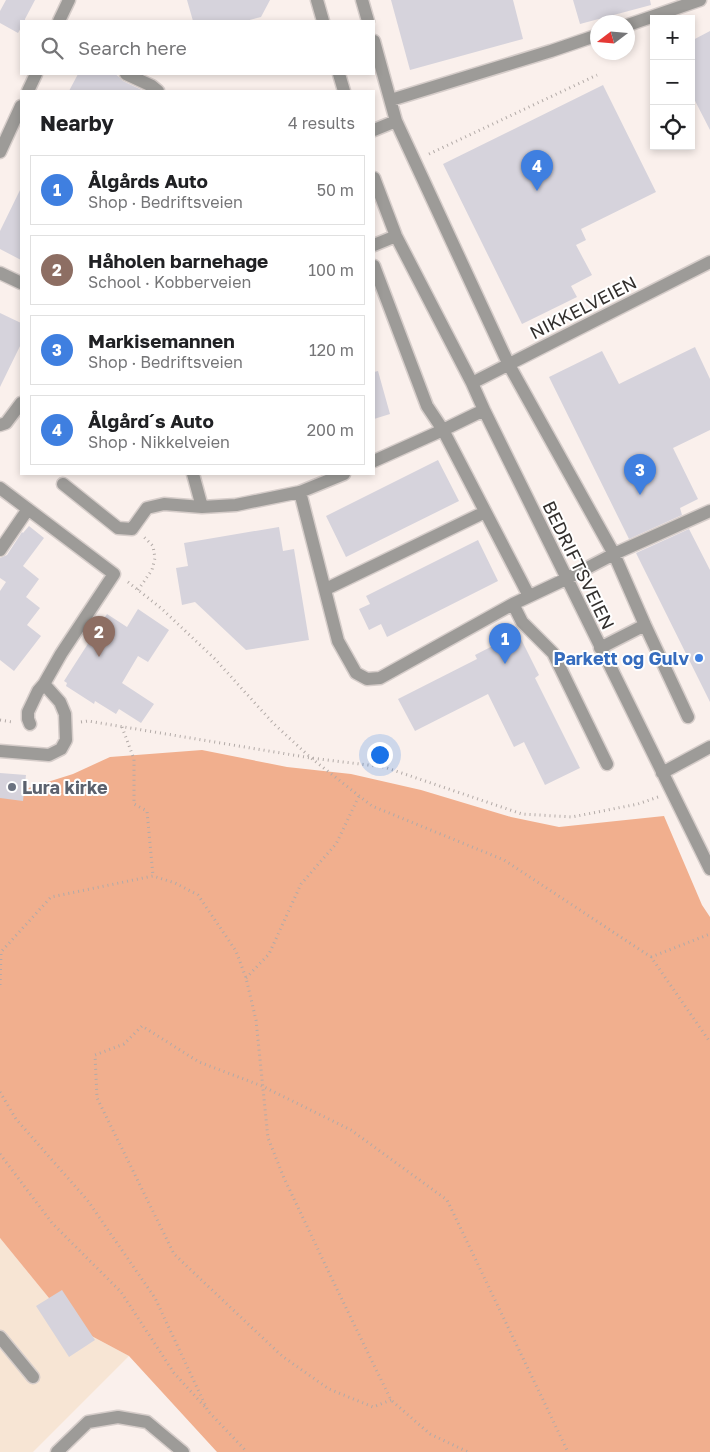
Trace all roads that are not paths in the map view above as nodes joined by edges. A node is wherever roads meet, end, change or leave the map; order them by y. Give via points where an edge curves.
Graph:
1 (69, 0) edge
2 (317, 0) edge
3 (362, 0) edge
4 (700, 0) edge
5 (59, 20) edge
6 (323, 20) edge
7 (368, 20) edge
8 (635, 23) edge
9 (590, 39) edge
10 (375, 45) edge
11 (36, 75) edge
12 (128, 75) edge
13 (339, 75) edge
14 (28, 90) edge
15 (157, 90) edge
16 (344, 90) edge
17 (390, 100) junction
18 (20, 108) edge
19 (396, 121) junction
20 (375, 130) edge
21 (0, 152) edge
22 (375, 181) edge
23 (396, 236) junction
24 (375, 245) edge
25 (710, 262) edge
26 (375, 269) edge
27 (0, 273) edge
28 (20, 283) edge
29 (509, 365) junction
30 (472, 383) junction
31 (20, 404) edge
32 (484, 410) junction
33 (0, 425) edge
34 (443, 430) junction
35 (375, 461) edge
36 (193, 475) edge
37 (342, 475) edge
38 (63, 484) dead end
39 (0, 488) edge
40 (300, 492) junction
41 (202, 507) junction
42 (28, 509) junction
43 (710, 511) edge
44 (485, 512) junction
45 (0, 550) edge
46 (614, 554) junction
47 (566, 579) junction
48 (326, 589) junction
49 (529, 596) junction
50 (513, 604) junction
51 (645, 625) junction
52 (600, 648) junction
53 (44, 684) junction
54 (688, 717) dead end
55 (30, 724) dead end
56 (710, 747) edge
57 (0, 751) edge
58 (608, 764) dead end
59 (662, 773) junction
60 (710, 869) edge
61 (0, 1337) edge
62 (34, 1377) dead end
63 (57, 1452) edge
64 (183, 1452) edge

1 - 5 street
2 - 6 street
3 - 7 street
4 - 8 street
9 - 17 street
10 - 17 street
11 - 14 street
12 - 15 street
13 - 16 street
17 - 19 street
18 - 21 street
19 - 20 street
19 - 29 street
22 - 23 street, BEDRIFTSVEIEN
23 - 24 street
23 - 30 street, BEDRIFTSVEIEN
25 - 29 street, NIKKELVEIEN
26 - 34 street via 427,406
27 - 28 street
29 - 30 street, NIKKELVEIEN
29 - 46 street
30 - 32 street, BEDRIFTSVEIEN
31 - 33 street via 6,423
32 - 34 street
32 - 47 street, BEDRIFTSVEIEN
34 - 35 street
34 - 44 street
36 - 41 street
37 - 40 street
38 - 41 street via 118,528 132,529 147,508 164,504
39 - 42 street
40 - 41 street via 236,505
40 - 48 street
42 - 45 street
42 - 53 street via 114,574 60,654
43 - 46 street
44 - 48 street
44 - 49 street
46 - 47 street
46 - 51 street
47 - 49 street
47 - 52 street, BEDRIFTSVEIEN
48 - 50 street via 338,641 356,673 367,678 380,678
49 - 50 street
50 - 58 street via 522,622 553,653
51 - 52 street
51 - 54 street
52 - 59 street, BEDRIFTSVEIEN
53 - 55 street via 30,706
53 - 57 street via 60,702 65,714 66,740 62,749 49,755
56 - 59 street
59 - 60 street, BEDRIFTSVEIEN
61 - 62 street
63 - 64 street via 88,1422 118,1416 147,1422

